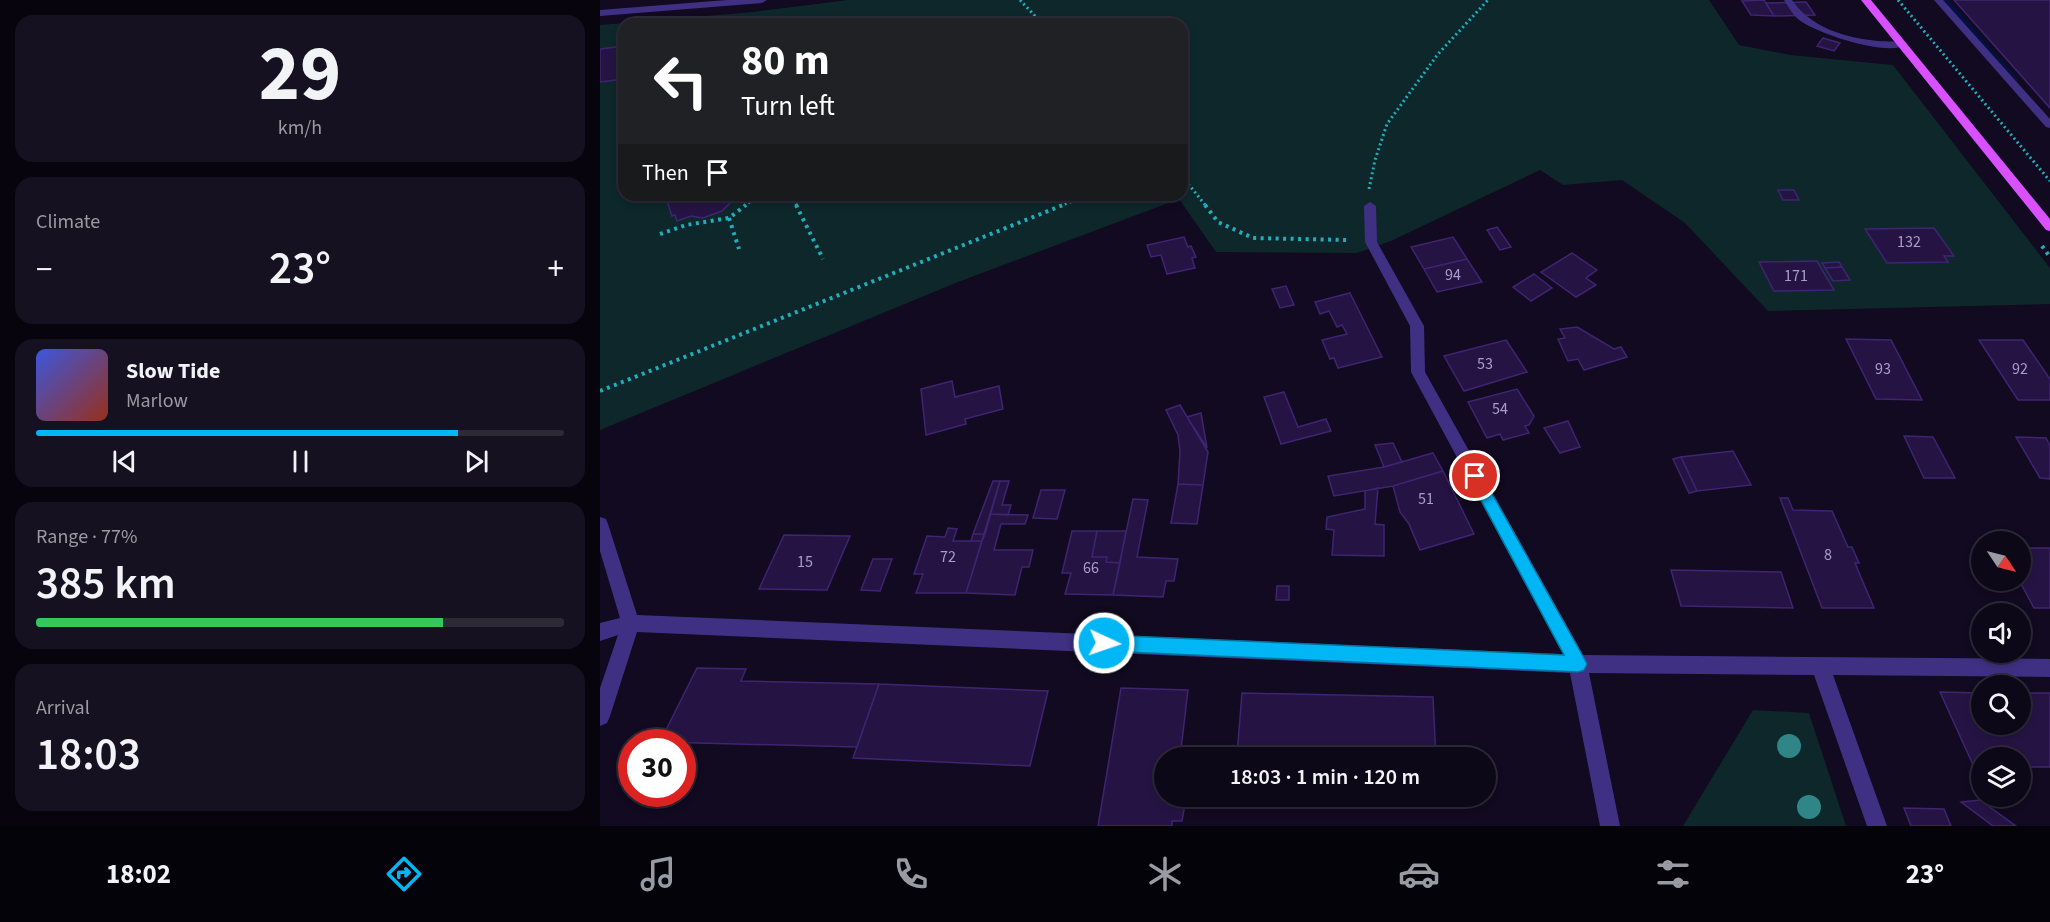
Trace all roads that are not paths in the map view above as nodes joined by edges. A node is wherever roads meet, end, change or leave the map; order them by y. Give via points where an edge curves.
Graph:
1 (762, 0) edge
2 (1788, 0) edge
3 (1866, 0) edge
4 (1938, 0) edge
5 (600, 14) edge
6 (1901, 45) junction
7 (2050, 125) edge
8 (1370, 206) road end
9 (2050, 227) edge
10 (600, 524) edge
11 (631, 622) junction
12 (600, 632) edge
13 (1578, 664) junction
14 (1821, 668) junction
15 (2050, 668) edge
16 (600, 716) edge
17 (1610, 826) edge
18 (1877, 826) edge

1 - 5 street
2 - 6 lane via 1801,18 1833,33 1883,45
3 - 6 main road
4 - 7 lane
6 - 9 main road
8 - 13 street via 1371,242 1417,326 1418,372
10 - 11 street
11 - 12 street
11 - 13 street
11 - 16 street
13 - 14 street
13 - 17 street
14 - 15 street
14 - 18 street

